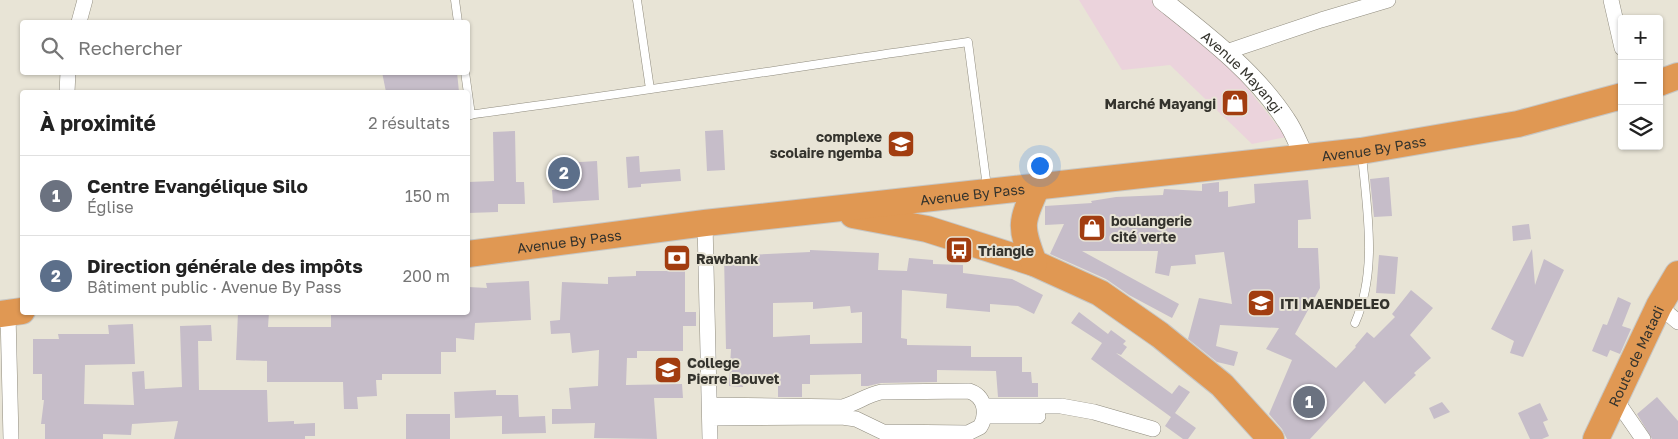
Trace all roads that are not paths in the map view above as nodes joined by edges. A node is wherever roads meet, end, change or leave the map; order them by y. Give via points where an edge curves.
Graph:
1 (84, 0) edge
2 (455, 0) edge
3 (637, 0) edge
4 (1162, 0) edge
5 (1388, 0) edge
6 (1612, 0) edge
7 (79, 20) edge
8 (458, 20) edge
9 (1618, 29) edge
10 (1226, 52) junction
11 (68, 75) edge
12 (465, 75) edge
13 (1678, 76) edge
14 (1663, 82) edge
15 (650, 89) junction
16 (66, 90) edge
17 (467, 90) edge
18 (1618, 97) edge
19 (470, 115) edge
20 (1361, 151) junction
21 (1305, 158) junction
22 (1037, 188) junction
23 (988, 190) junction
24 (825, 210) junction
25 (706, 223) junction
26 (470, 254) edge
27 (1034, 262) junction
28 (1678, 274) edge
29 (8, 311) edge
30 (1668, 314) edge
31 (1355, 323) dead end
32 (1614, 397) junction
33 (710, 411) junction
34 (855, 411) junction
35 (984, 411) junction
36 (1052, 416) dead end
37 (1153, 429) dead end
38 (11, 439) edge
39 (710, 439) edge
40 (1271, 439) edge
41 (1596, 439) edge
42 (1643, 439) edge

1 - 7 street
2 - 8 lane
3 - 15 lane
4 - 10 street, Avenue Mayangi
5 - 10 street
6 - 9 street
10 - 21 street, Avenue Mayangi via 1286,120
11 - 16 street
12 - 17 lane
13 - 14 highway
15 - 19 lane
15 - 23 lane via 968,42
18 - 20 highway, Avenue By Pass via 1518,124
20 - 21 highway, Avenue By Pass
20 - 31 lane via 1370,240 1364,302
21 - 22 highway, Avenue By Pass
22 - 23 highway, Avenue By Pass
22 - 27 highway via 1023,224 1023,234
23 - 24 highway, Avenue By Pass
24 - 25 highway, Avenue By Pass
24 - 27 highway via 927,228
25 - 26 highway, Avenue By Pass
25 - 33 street
27 - 40 highway via 1100,293 1160,335 1222,385
28 - 30 highway, Route de Matadi
29 - 38 street
30 - 32 highway, Route de Matadi
32 - 41 highway, Route de Matadi
32 - 42 street
33 - 34 street via 842,407
33 - 39 street
34 - 35 street via 869,394 969,391 980,398
34 - 35 street via 860,423 883,432 968,433 980,427
35 - 36 street
35 - 37 street via 1061,406

